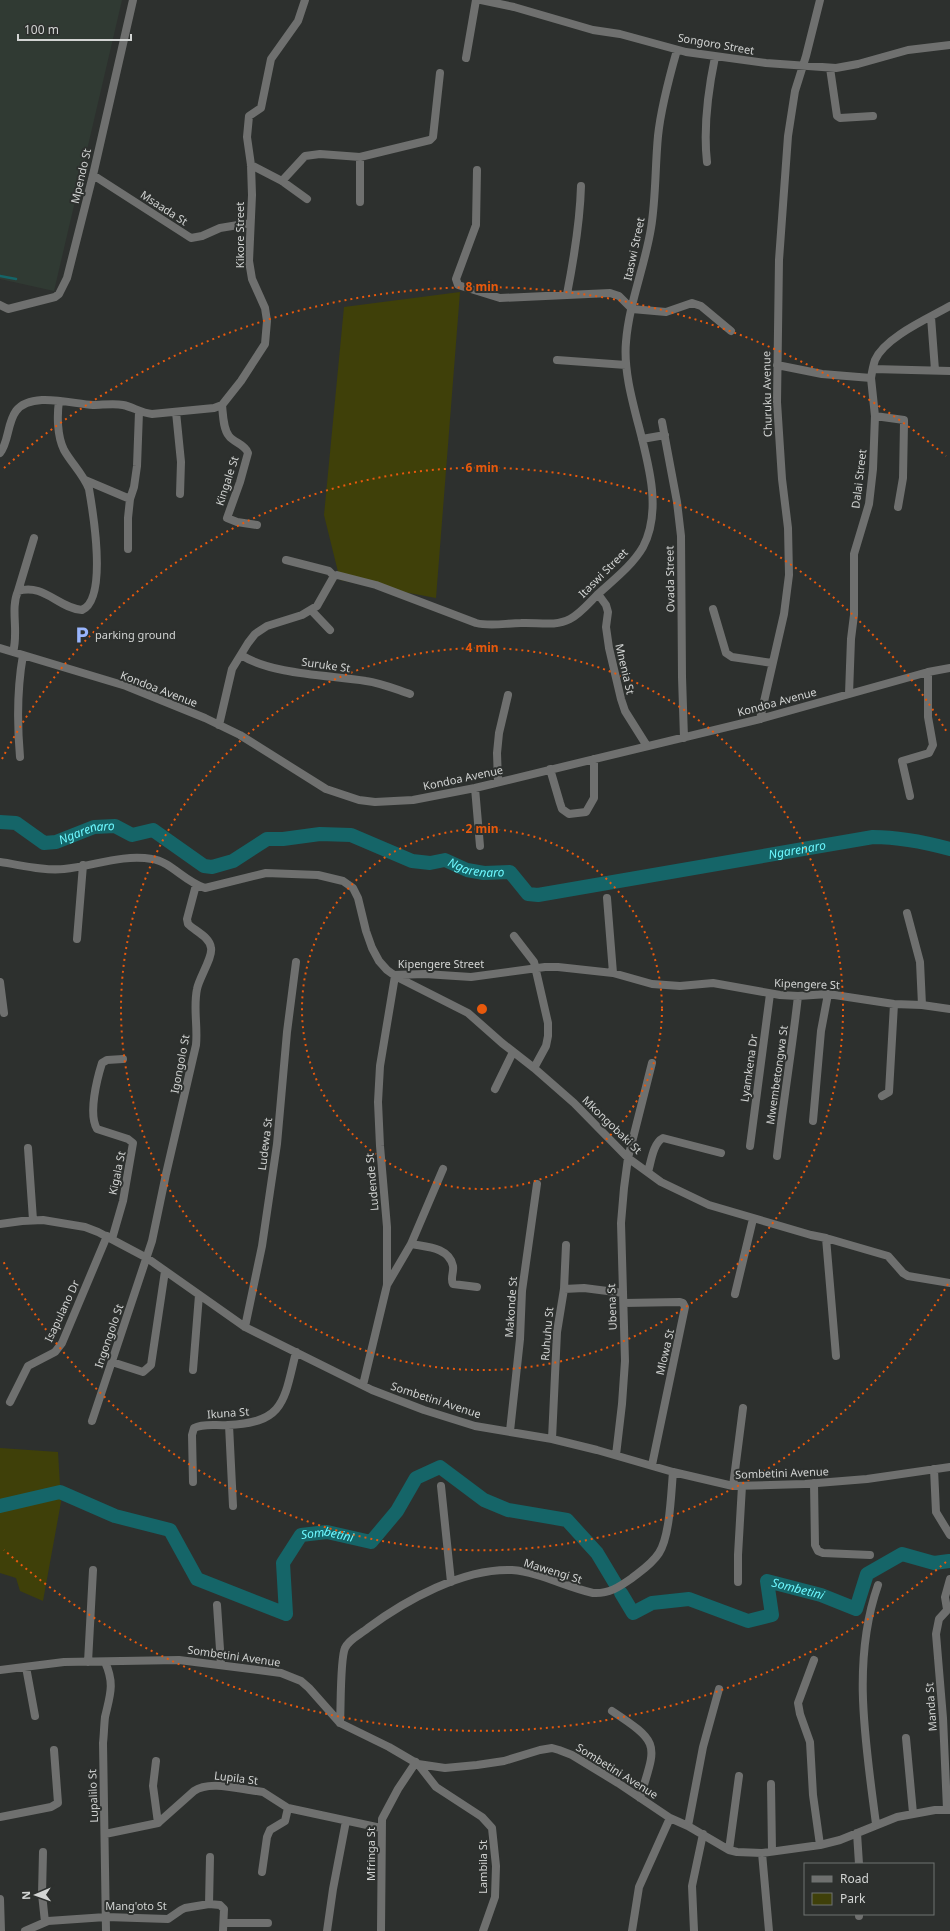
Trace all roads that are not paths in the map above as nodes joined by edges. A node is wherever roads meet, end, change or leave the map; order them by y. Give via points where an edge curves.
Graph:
1 (133, 0) edge
2 (305, 0) edge
3 (476, 0) edge
4 (481, 0) edge
5 (820, 0) edge
6 (502, 2) edge
7 (950, 45) edge
8 (677, 50) junction
9 (714, 57) junction
10 (466, 58) dead end
11 (802, 66) junction
12 (830, 68) junction
13 (440, 74) dead end
14 (873, 116) dead end
15 (360, 156) junction
16 (707, 162) dead end
17 (251, 165) junction
18 (477, 170) dead end
19 (94, 175) junction
20 (282, 181) junction
21 (581, 186) dead end
22 (307, 199) dead end
23 (360, 202) dead end
24 (250, 223) junction
25 (567, 294) junction
26 (0, 305) edge
27 (950, 306) edge
28 (632, 309) junction
29 (931, 317) junction
30 (731, 331) dead end
31 (557, 360) dead end
32 (626, 365) junction
33 (777, 365) junction
34 (873, 368) junction
35 (935, 370) junction
36 (950, 371) edge
37 (871, 378) junction
38 (60, 401) junction
39 (222, 405) junction
40 (139, 412) junction
41 (176, 412) junction
42 (875, 416) junction
43 (662, 422) dead end
44 (665, 435) junction
45 (642, 439) junction
46 (0, 453) edge
47 (85, 480) junction
48 (180, 494) dead end
49 (130, 499) junction
50 (898, 507) dead end
51 (257, 525) dead end
52 (34, 538) dead end
53 (128, 550) dead end
54 (286, 560) dead end
55 (334, 576) junction
56 (18, 590) junction
57 (598, 594) junction
58 (713, 609) dead end
59 (311, 610) junction
60 (330, 630) dead end
61 (0, 648) edge
62 (14, 652) junction
63 (23, 655) junction
64 (241, 655) junction
65 (772, 663) junction
66 (950, 668) edge
67 (928, 672) junction
68 (410, 694) dead end
69 (850, 694) junction
70 (508, 695) dead end
71 (760, 720) junction
72 (219, 725) junction
73 (684, 738) junction
74 (647, 746) junction
75 (20, 757) dead end
76 (594, 759) junction
77 (550, 769) junction
78 (498, 782) junction
79 (475, 788) junction
80 (910, 796) dead end
81 (480, 846) dead end
82 (0, 862) edge
83 (83, 865) junction
84 (196, 885) junction
85 (607, 898) dead end
86 (907, 913) dead end
87 (514, 936) dead end
88 (77, 939) dead end
89 (296, 962) dead end
90 (535, 968) junction
91 (613, 973) junction
92 (395, 976) junction
93 (0, 982) edge
94 (664, 986) joint
95 (770, 994) junction
96 (828, 994) junction
97 (798, 996) junction
98 (894, 1004) junction
99 (922, 1005) junction
100 (950, 1009) edge
101 (4, 1013) dead end
102 (514, 1052) junction
103 (123, 1059) dead end
104 (652, 1063) dead end
105 (534, 1068) junction
106 (495, 1089) dead end
107 (882, 1096) dead end
108 (813, 1121) dead end
109 (750, 1146) dead end
110 (28, 1148) dead end
111 (721, 1154) dead end
112 (777, 1156) dead end
113 (628, 1158) junction
114 (443, 1169) dead end
115 (648, 1172) junction
116 (537, 1184) dead end
117 (753, 1219) junction
118 (33, 1220) junction
119 (0, 1224) edge
120 (109, 1238) junction
121 (826, 1238) junction
122 (411, 1244) junction
123 (566, 1245) dead end
124 (147, 1258) junction
125 (165, 1271) junction
126 (950, 1283) edge
127 (387, 1285) junction
128 (476, 1287) dead end
129 (564, 1290) junction
130 (623, 1293) junction
131 (735, 1294) dead end
132 (199, 1295) junction
133 (624, 1303) junction
134 (245, 1327) junction
135 (296, 1352) junction
136 (836, 1356) dead end
137 (112, 1362) junction
138 (193, 1370) dead end
139 (363, 1385) junction
140 (10, 1402) dead end
141 (743, 1408) dead end
142 (92, 1421) dead end
143 (229, 1425) junction
144 (510, 1431) junction
145 (552, 1439) junction
146 (616, 1455) junction
147 (652, 1465) junction
148 (950, 1467) edge
149 (934, 1469) junction
150 (674, 1472) junction
151 (193, 1482) dead end
152 (814, 1483) junction
153 (441, 1486) dead end
154 (733, 1486) junction
155 (742, 1486) junction
156 (233, 1506) dead end
157 (950, 1535) edge
158 (870, 1555) dead end
159 (93, 1570) dead end
160 (950, 1579) edge
161 (451, 1582) junction
162 (738, 1582) dead end
163 (878, 1585) dead end
164 (217, 1605) dead end
165 (949, 1608) edge
166 (814, 1660) dead end
167 (88, 1662) junction
168 (105, 1662) junction
169 (221, 1664) junction
170 (26, 1667) junction
171 (0, 1670) edge
172 (719, 1689) dead end
173 (612, 1711) dead end
174 (35, 1716) dead end
175 (947, 1719) edge
176 (340, 1723) junction
177 (906, 1738) dead end
178 (54, 1750) dead end
179 (156, 1761) dead end
180 (417, 1763) junction
181 (739, 1776) dead end
182 (771, 1784) dead end
183 (640, 1798) junction
184 (288, 1808) junction
185 (948, 1809) edge
186 (913, 1813) junction
187 (0, 1817) edge
188 (670, 1818) junction
189 (346, 1821) junction
190 (158, 1823) junction
191 (876, 1824) junction
192 (688, 1826) junction
193 (381, 1828) junction
194 (857, 1833) junction
195 (105, 1834) junction
196 (703, 1834) junction
197 (820, 1844) junction
198 (729, 1850) junction
199 (43, 1852) dead end
200 (772, 1852) junction
201 (762, 1853) junction
202 (210, 1857) dead end
203 (859, 1863) edge
204 (262, 1872) dead end
205 (0, 1899) edge
206 (209, 1904) junction
207 (106, 1917) junction
208 (45, 1922) junction
209 (268, 1923) dead end
210 (224, 1927) edge
211 (1, 1931) edge
212 (25, 1931) edge
213 (106, 1931) edge
214 (327, 1931) edge
215 (381, 1931) edge
216 (483, 1931) edge
217 (632, 1931) edge
218 (694, 1931) edge
219 (769, 1931) edge

1 - 19 street, Mpendo St via 111,89
2 - 17 street, Kikore Street via 298,21 271,59 261,108 249,116 247,137
3 - 10 street
4 - 6 street, Songoro Street
5 - 11 street, Churuku Avenue
6 - 8 street, Songoro Street via 593,30 620,34
7 - 12 street, Songoro Street via 908,50 858,64
8 - 9 street, Songoro Street
8 - 28 street, Itaswi Street via 658,136 651,231
9 - 11 street, Songoro Street
9 - 16 street via 707,102
11 - 12 street, Songoro Street
11 - 33 street, Churuku Avenue via 792,104 788,136 779,260
12 - 14 street via 837,116
13 - 15 street via 433,137 424,143
15 - 20 street via 305,156
15 - 23 street
17 - 20 street
17 - 24 street, Kikore Street
18 - 25 street via 476,225 456,283 500,298
19 - 24 street, Msaada St via 190,238 220,228
19 - 26 street, Mpendo St via 67,278 59,294 8,309
20 - 22 street
21 - 25 street via 576,251
24 - 39 street, Kikore Street via 250,267 252,279 264,303 267,321 265,344
25 - 28 street via 610,293 619,296
27 - 29 street, Dalai Street
28 - 30 street via 666,312 692,303 701,306
28 - 32 street, Itaswi Street via 626,342
29 - 34 street, Dalai Street via 884,348 875,360
29 - 35 street
31 - 32 street
32 - 45 street, Itaswi Street
33 - 37 street via 822,374
33 - 65 street, Churuku Avenue via 777,426 788,528 789,575 784,614
34 - 35 street
34 - 37 street, Dalai Street
35 - 36 street
37 - 42 street, Dalai Street
38 - 40 street via 122,405
38 - 46 street via 32,402 19,408 10,422
38 - 47 street via 62,445
39 - 41 street
39 - 51 street, Kingale St via 227,435 245,447 248,453 227,518
40 - 41 street
40 - 49 street via 137,473
41 - 48 street
42 - 50 street via 904,420 903,478
42 - 69 street, Dalai Street via 869,504 854,554
43 - 44 street, Ovada Street
44 - 45 street
44 - 73 street, Ovada Street via 681,536
45 - 57 street, Itaswi Street via 652,502 648,536 632,562
47 - 49 street
47 - 56 street via 91,502 97,566 90,603 79,610 37,590
49 - 53 street
52 - 56 street
54 - 55 street, Itaswi Street via 329,571
55 - 57 street, Itaswi Street via 376,585 485,626 558,623 570,619
55 - 59 street via 317,606
56 - 62 street via 15,602
57 - 74 street, Mnenia St via 608,612 606,627 609,648 621,699 625,711
58 - 65 street via 726,653 732,657
59 - 60 street
59 - 64 street via 267,626 255,634
61 - 62 street, Kondoa Avenue
62 - 63 street, Kondoa Avenue
63 - 72 street, Kondoa Avenue via 126,686
63 - 75 street via 17,713
64 - 68 street, Suruke St via 260,664 318,676 375,682
64 - 72 street via 229,678
65 - 71 street, Churuku Avenue
66 - 67 street, Kondoa Avenue
67 - 69 street, Kondoa Avenue
67 - 80 street via 928,717 933,745 929,753 902,761
69 - 71 street, Kondoa Avenue
70 - 78 street via 498,746
71 - 73 street, Kondoa Avenue
72 - 79 street, Kondoa Avenue via 245,738 326,789 359,800 413,800
73 - 74 street, Kondoa Avenue
74 - 76 street, Kondoa Avenue
76 - 77 street, Kondoa Avenue
76 - 77 street via 594,798 586,812 569,814 562,809
77 - 78 street, Kondoa Avenue
78 - 79 street, Kondoa Avenue
79 - 81 street
82 - 83 street via 51,870
83 - 84 street via 120,859 153,859 162,862
83 - 88 street
84 - 92 street, Kipengere Street via 213,887 266,873 318,875 343,881 353,888 358,898 366,931 376,954 387,970
84 - 124 street, Igongolo St via 187,918 188,924 207,940 211,951 197,988 196,1045
85 - 91 street
86 - 99 street via 920,962
87 - 90 street via 532,958
89 - 134 street, Ludewa St via 277,1144 262,1246
90 - 91 street, Kipengere Street via 558,967
90 - 92 street, Kipengere Street via 471,977 425,974
90 - 105 street via 548,1023 548,1036 541,1058
91 - 94 street, Kipengere Street
92 - 102 street, Mkongobaki St via 468,1014
92 - 127 street, Ludende St via 380,1066 378,1102 387,1227
93 - 101 street
94 - 95 street, Kipengere St via 713,983
95 - 97 street, Kipengere St
95 - 109 street, Lyamkena Dr
96 - 97 street, Kipengere St
96 - 98 street, Kipengere St
96 - 108 street via 821,1032
97 - 112 street, Mwembetongwa St
98 - 99 street, Kipengere St
98 - 107 street via 890,1092
99 - 100 street, Kipengere St
102 - 105 street, Mkongobaki St
102 - 106 street
103 - 120 street, Kigala St via 107,1060 102,1063 93,1112 97,1129 133,1143 123,1201
104 - 113 street, Ubena St
105 - 113 street, Mkongobaki St via 586,1114
110 - 118 street
111 - 115 street via 663,1138 659,1140
113 - 115 street, Mkongobaki St
113 - 130 street, Ubena St via 621,1223
114 - 122 street
115 - 117 street, Mkongobaki St via 661,1182 709,1205
116 - 144 street, Makonde St via 522,1291 520,1339
117 - 121 street, Mkongobaki St
117 - 131 street
118 - 119 street, Sombetini Avenue
118 - 120 street, Sombetini Avenue via 77,1226
120 - 124 street, Sombetini Avenue
120 - 140 street, Isapulano Dr via 62,1343 55,1352 28,1366
121 - 126 street, Mkongobaki St via 888,1256 908,1276
121 - 136 street
122 - 127 street
122 - 128 street via 438,1250 448,1256 453,1266 453,1284
123 - 129 street, Ruhuhu St
124 - 125 street, Sombetini Avenue
124 - 137 street, Ingongolo St
125 - 132 street, Sombetini Avenue
125 - 137 street via 151,1365 143,1372
127 - 139 street, Ludende St
129 - 130 street via 584,1288
129 - 145 street, Ruhuhu St via 557,1332
130 - 133 street, Ubena St
132 - 134 street, Sombetini Avenue
132 - 138 street
133 - 146 street, Ubena St via 625,1361
133 - 147 street, Mlowa St via 680,1302 685,1307
134 - 135 street, Sombetini Avenue
135 - 139 street, Sombetini Avenue
135 - 143 street, Ikuna St via 284,1399 275,1412 251,1423
137 - 142 street, Ingongolo St
139 - 144 street, Sombetini Avenue via 424,1410 475,1426
141 - 154 street
143 - 151 street, Ikuna St via 194,1428
143 - 156 street
144 - 145 street, Sombetini Avenue
145 - 146 street, Sombetini Avenue
146 - 147 street, Sombetini Avenue
147 - 150 street, Sombetini Avenue
148 - 149 street, Sombetini Avenue
149 - 152 street, Sombetini Avenue via 867,1479
149 - 157 street via 936,1512
150 - 154 street, Sombetini Avenue
150 - 161 street, Mawengi St via 666,1533 659,1552 652,1562 612,1591 603,1594 593,1593 511,1570 470,1575
152 - 155 street, Sombetini Avenue
152 - 158 street via 815,1545 818,1551 823,1554
153 - 161 street
154 - 155 street, Sombetini Avenue
155 - 162 street
159 - 167 street
160 - 165 street via 945,1597
161 - 176 street, Mawengi St via 399,1606 349,1643 344,1654
163 - 191 street via 870,1610 862,1688 868,1766
164 - 169 street
165 - 175 street, Manda St via 939,1619 936,1634
166 - 197 street via 800,1694 798,1708 810,1742 813,1795
167 - 168 street, Sombetini Avenue
167 - 170 street, Sombetini Avenue
168 - 169 street, Sombetini Avenue via 179,1660
168 - 195 street, Lupalilo St via 110,1673 111,1696 105,1719 103,1743
169 - 176 street, Sombetini Avenue via 277,1672 301,1681
170 - 171 street, Sombetini Avenue
170 - 174 street
172 - 192 street via 703,1748
173 - 183 street via 639,1730 650,1740 652,1746 652,1756
175 - 185 street, Manda St
176 - 180 street, Sombetini Avenue
177 - 186 street
178 - 187 street via 58,1803 51,1807
179 - 190 street via 153,1786
180 - 183 street, Sombetini Avenue via 445,1768 477,1765 504,1761 552,1748 572,1755
180 - 193 street, Mfringa St via 390,1802
180 - 216 street, Lambila St via 436,1787 482,1817 492,1828 496,1866 495,1897
181 - 198 street
182 - 200 street
183 - 188 street, Sombetini Avenue
184 - 189 street, Lupila St
184 - 190 street, Lupila St via 257,1791 204,1785
184 - 204 street via 285,1821 273,1827 267,1837
185 - 186 street, Sombetini Avenue
186 - 191 street, Sombetini Avenue
188 - 192 street, Sombetini Avenue
188 - 217 street via 638,1887
189 - 193 street, Lupila St
189 - 214 street
190 - 195 street
191 - 194 street, Sombetini Avenue
192 - 196 street, Sombetini Avenue
193 - 215 street, Mfringa St
194 - 197 street, Sombetini Avenue
194 - 203 street
195 - 207 street, Lupalilo St
196 - 198 street, Sombetini Avenue
196 - 218 street via 692,1886
197 - 200 street, Sombetini Avenue
198 - 201 street, Sombetini Avenue
199 - 208 street via 42,1894
200 - 201 street, Sombetini Avenue
201 - 219 street
202 - 206 street
205 - 211 street
206 - 207 street, Mang'oto St via 180,1910 168,1919
206 - 210 street via 222,1907
207 - 208 street, Mang'oto St
207 - 213 street, Lupalilo St
208 - 212 street, Mang'oto St
209 - 210 street

